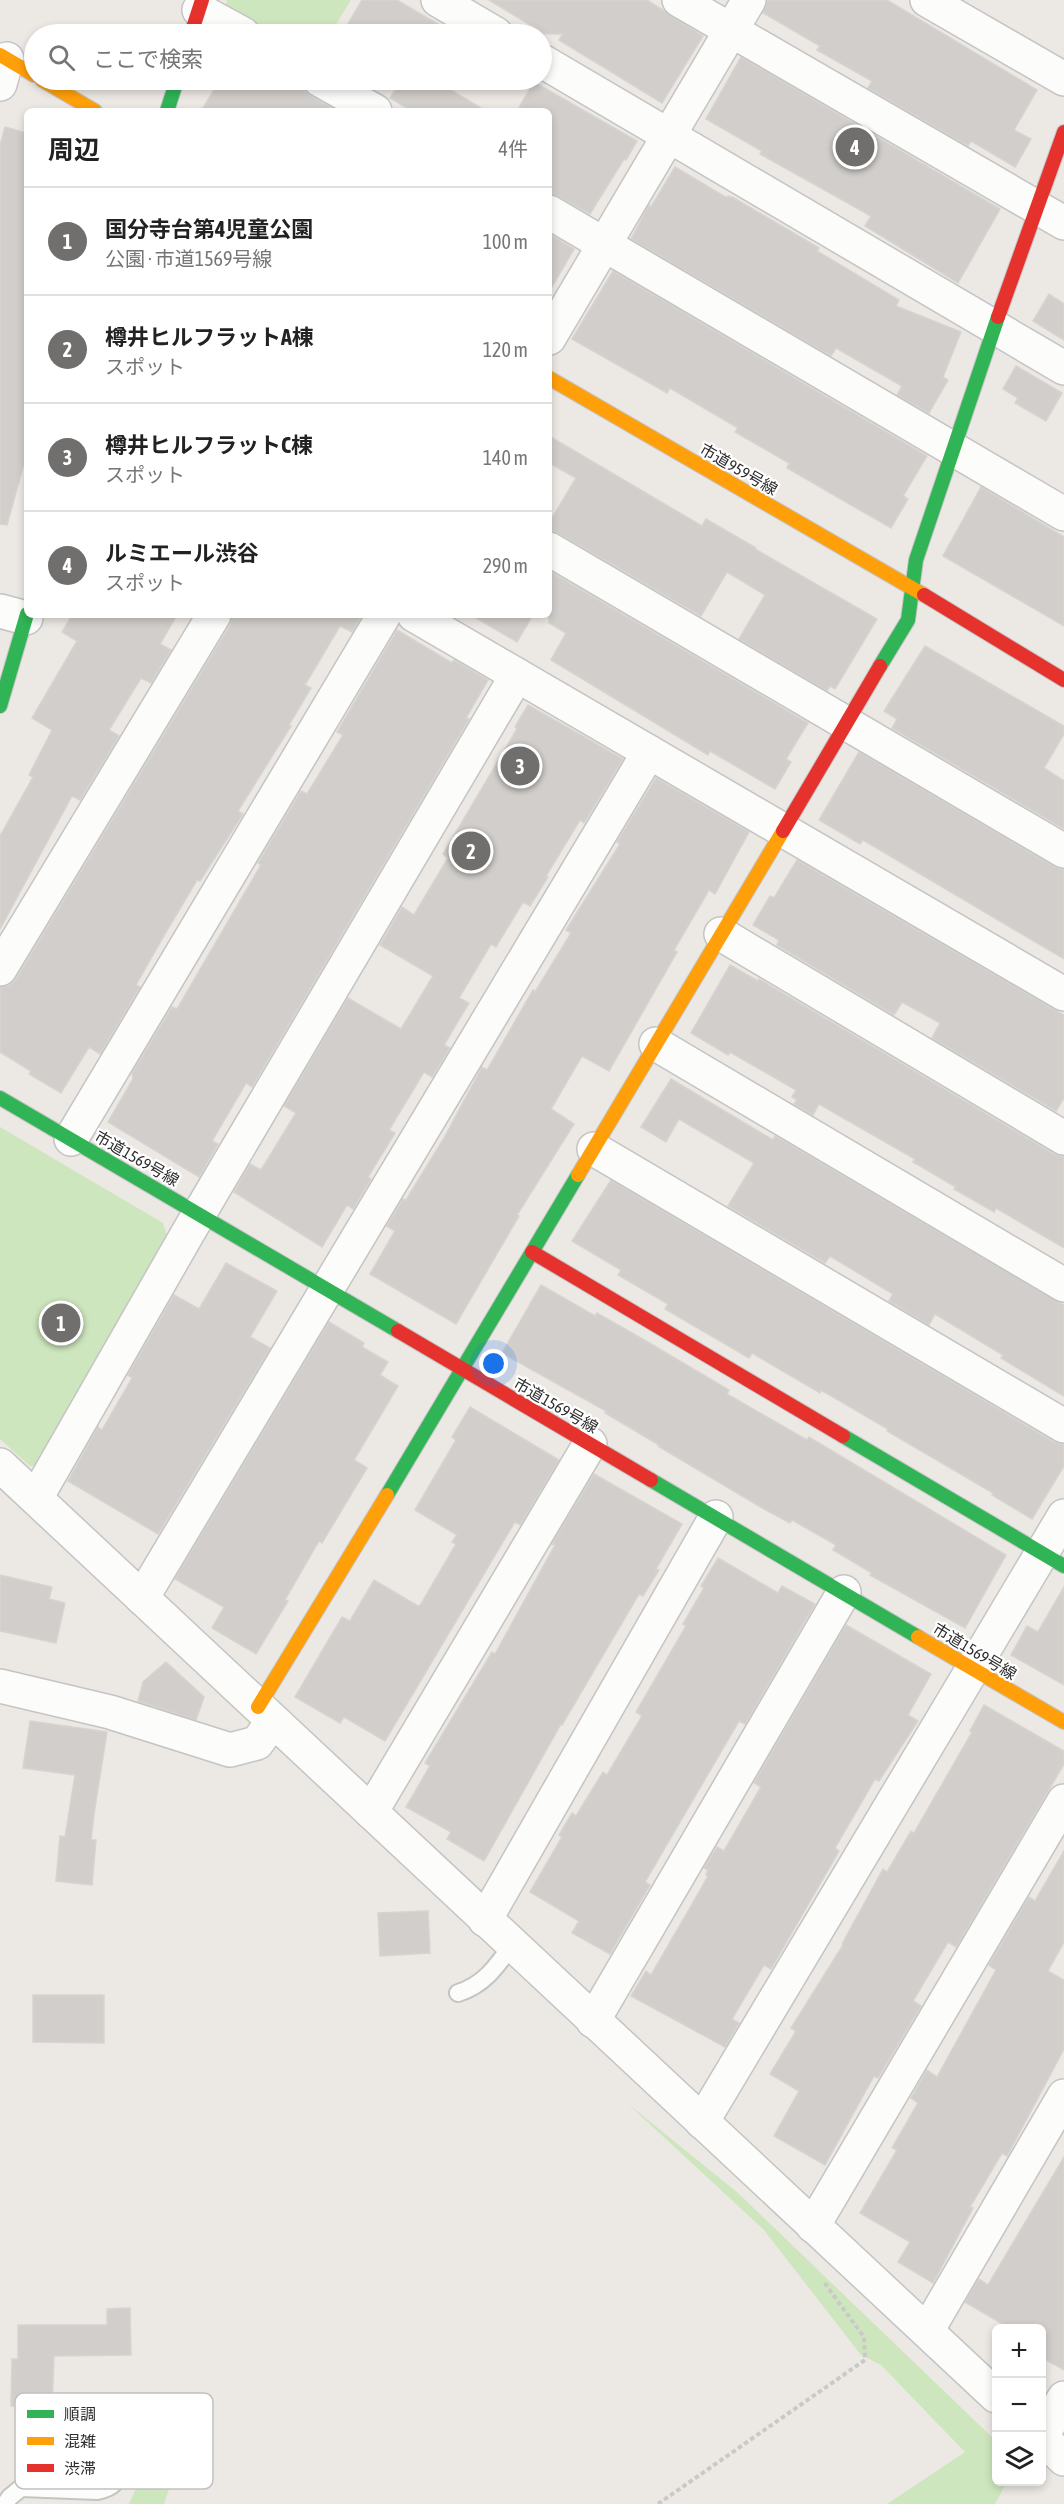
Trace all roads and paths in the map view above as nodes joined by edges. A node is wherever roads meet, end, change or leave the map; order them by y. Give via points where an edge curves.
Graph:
1 (438, 0) edge
2 (679, 0) edge
3 (749, 0) edge
4 (927, 0) edge
5 (198, 15) edge
6 (219, 24) edge
7 (479, 24) edge
8 (731, 31) junction
9 (552, 67) edge
10 (1064, 78) edge
11 (59, 90) edge
12 (173, 90) edge
13 (338, 90) edge
14 (90, 108) edge
15 (167, 108) edge
16 (370, 108) edge
17 (1064, 132) edge
18 (668, 136) junction
19 (552, 214) edge
20 (1051, 216) edge
21 (604, 244) junction
22 (994, 328) junction
23 (552, 333) edge
24 (1064, 368) edge
25 (552, 380) edge
26 (954, 449) junction
27 (1064, 514) edge
28 (552, 551) edge
29 (913, 589) junction
30 (18, 614) edge
31 (212, 618) edge
32 (382, 618) edge
33 (419, 618) edge
34 (517, 675) junction
35 (1064, 680) edge
36 (0, 706) edge
37 (847, 722) junction
38 (649, 752) junction
39 (783, 830) junction
40 (1064, 851) edge
41 (721, 934) junction
42 (0, 969) edge
43 (1064, 994) edge
44 (656, 1044) junction
45 (0, 1098) edge
46 (1064, 1138) edge
47 (71, 1139) junction
48 (594, 1149) junction
49 (200, 1214) junction
50 (532, 1252) junction
51 (1064, 1285) edge
52 (326, 1289) junction
53 (463, 1370) junction
54 (1064, 1426) edge
55 (590, 1444) junction
56 (0, 1466) edge
57 (36, 1498) junction
58 (1064, 1516) edge
59 (716, 1517) junction
60 (1053, 1559) edge
61 (844, 1592) junction
62 (142, 1598) junction
63 (973, 1669) junction
64 (0, 1686) edge
65 (266, 1714) junction
66 (1064, 1722) edge
67 (1064, 1801) edge
68 (371, 1812) junction
69 (485, 1920) junction
70 (512, 1945) junction
71 (458, 1993) dead end
72 (593, 2021) junction
73 (1064, 2096) edge
74 (702, 2122) junction
75 (813, 2226) junction
76 (824, 2276) dead end
77 (927, 2331) junction
78 (992, 2392) edge
79 (1064, 2398) edge
80 (1044, 2432) edge
81 (1046, 2442) edge
82 (1064, 2459) edge
83 (20, 2489) edge
84 (46, 2489) edge
85 (105, 2489) edge
86 (5, 2504) edge
87 (658, 2504) edge

1 - 7 street
2 - 8 street
3 - 8 street
4 - 10 street
5 - 6 street
8 - 18 street
8 - 20 street
9 - 18 street
11 - 14 street
12 - 15 street
13 - 16 street
17 - 20 street
18 - 21 street
18 - 22 street
19 - 21 street
20 - 22 street
21 - 23 street
21 - 26 street
22 - 24 street
22 - 26 street
25 - 29 street, 市道959号線
26 - 27 street
26 - 29 street via 916,560
28 - 37 street
29 - 35 street, 市道959号線
29 - 37 street via 908,620
30 - 36 street
31 - 42 street
32 - 47 street
33 - 34 street
34 - 38 street
34 - 49 street
37 - 39 street
37 - 40 street
38 - 39 street
38 - 52 street
39 - 41 street
39 - 43 street
41 - 44 street
41 - 46 street
44 - 48 street
44 - 51 street
45 - 47 street, 市道1569号線
47 - 49 street, 市道1569号線
48 - 50 street
48 - 54 street
49 - 52 street, 市道1569号線
49 - 57 street
50 - 53 street
50 - 60 street
52 - 53 street, 市道1569号線
52 - 62 street
53 - 55 street, 市道1569号線
53 - 65 street
55 - 59 street, 市道1569号線
55 - 68 street
56 - 57 street
57 - 62 street
58 - 60 street
59 - 61 street, 市道1569号線
59 - 69 street
60 - 63 street
61 - 63 street, 市道1569号線
61 - 72 street
62 - 65 street
63 - 66 street, 市道1569号線
63 - 74 street
64 - 65 street via 110,1712 230,1750 256,1743
65 - 68 street
67 - 75 street
68 - 69 street
69 - 70 street
70 - 71 lane via 485,1980
70 - 72 street
72 - 74 street
73 - 77 street
74 - 75 street
75 - 77 street
76 - 87 path via 826,2285 864,2337 865,2360
77 - 78 street
79 - 80 street
81 - 82 street
83 - 86 lane
84 - 85 lane

